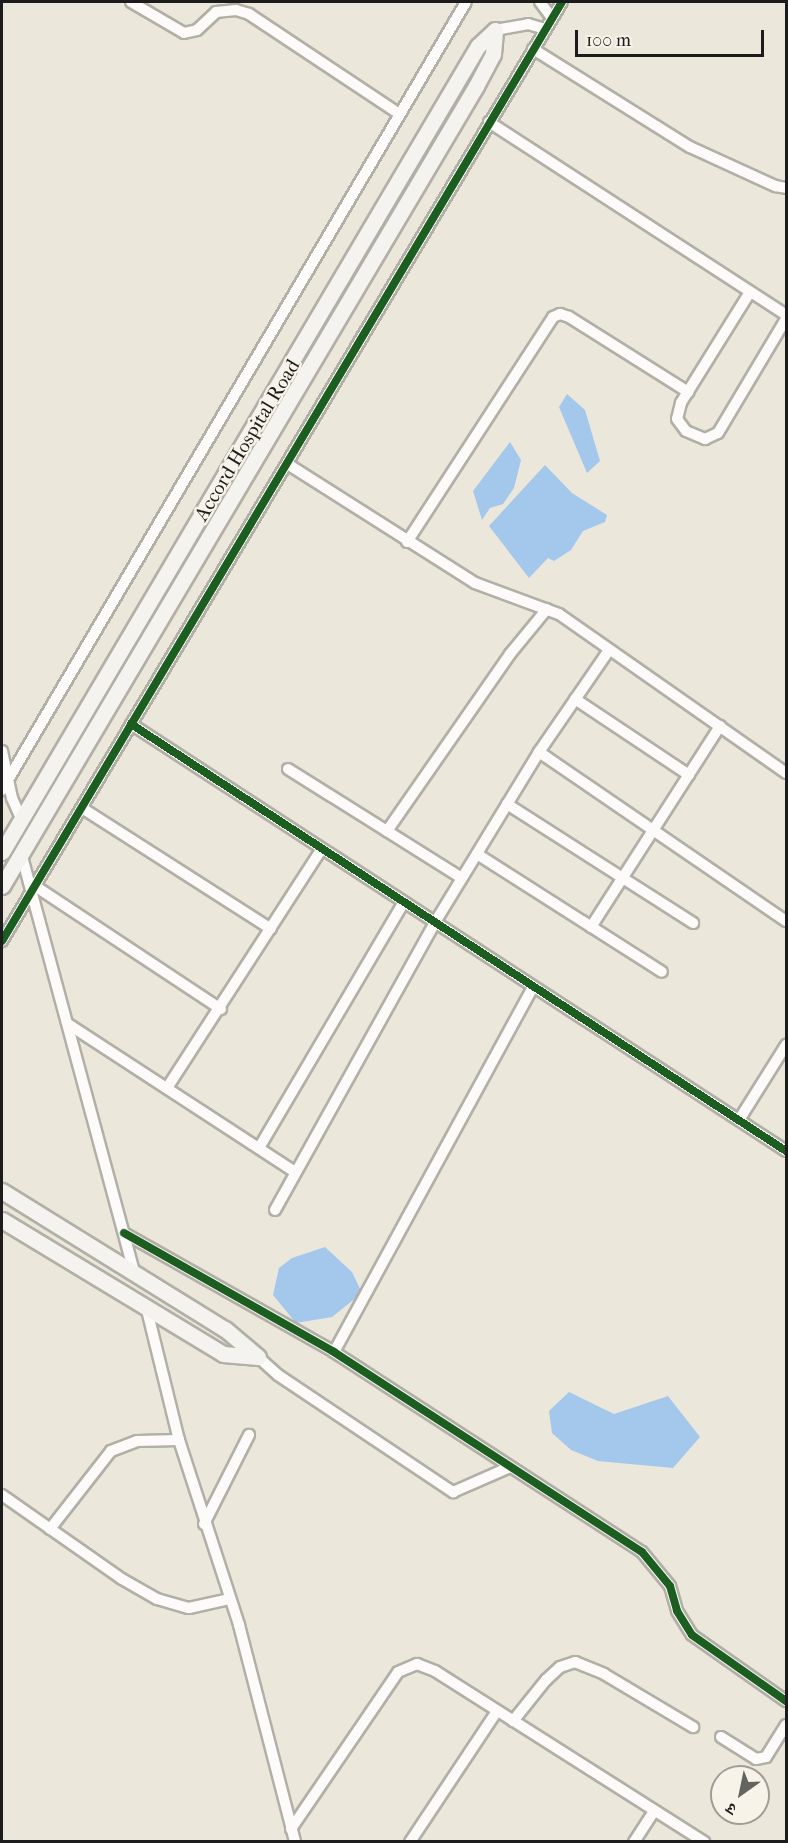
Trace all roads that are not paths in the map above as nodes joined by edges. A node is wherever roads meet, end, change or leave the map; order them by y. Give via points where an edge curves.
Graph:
1 (131, 2) edge
2 (222, 2) edge
3 (466, 2) edge
4 (540, 2) edge
5 (562, 2) edge
6 (216, 12) junction
7 (552, 18) junction
8 (545, 29) junction
9 (495, 30) junction
10 (533, 49) junction
11 (398, 114) junction
12 (489, 122) junction
13 (786, 188) edge
14 (750, 292) junction
15 (786, 317) edge
16 (688, 392) junction
17 (289, 465) junction
18 (407, 542) junction
19 (547, 609) junction
20 (609, 650) junction
21 (575, 699) junction
22 (131, 724) junction
23 (720, 726) junction
24 (2, 751) edge
25 (539, 752) junction
26 (288, 769) dead end
27 (786, 774) edge
28 (689, 775) junction
29 (4, 785) edge
30 (507, 804) junction
31 (82, 808) junction
32 (22, 820) junction
33 (655, 828) junction
34 (387, 831) junction
35 (321, 850) junction
36 (2, 852) edge
37 (21, 853) junction
38 (477, 854) junction
39 (623, 877) junction
40 (462, 878) junction
41 (2, 886) edge
42 (34, 887) junction
43 (403, 904) junction
44 (786, 921) edge
45 (693, 923) dead end
46 (434, 924) junction
47 (591, 927) junction
48 (271, 929) junction
49 (2, 941) edge
50 (662, 972) dead end
51 (533, 987) junction
52 (220, 1009) junction
53 (68, 1024) junction
54 (786, 1045) edge
55 (167, 1088) junction
56 (739, 1120) junction
57 (259, 1148) junction
58 (786, 1151) edge
59 (295, 1172) junction
60 (2, 1191) edge
61 (275, 1210) dead end
62 (2, 1220) edge
63 (124, 1233) junction
64 (134, 1271) junction
65 (147, 1310) junction
66 (334, 1352) junction
67 (258, 1357) junction
68 (249, 1435) dead end
69 (179, 1440) junction
70 (510, 1467) junction
71 (2, 1495) edge
72 (204, 1524) junction
73 (50, 1529) junction
74 (230, 1599) junction
75 (786, 1701) edge
76 (497, 1711) junction
77 (513, 1720) junction
78 (786, 1725) edge
79 (693, 1727) dead end
80 (721, 1737) dead end
81 (654, 1811) junction
82 (291, 1829) junction
83 (295, 1842) edge
84 (410, 1842) edge
85 (634, 1842) edge
86 (704, 1842) edge

1 - 6 street via 184,33 197,30
2 - 6 street
3 - 11 street
4 - 7 street
5 - 7 street
6 - 11 street via 236,10 261,20
7 - 8 street
8 - 9 street via 528,24
8 - 10 street
9 - 32 street, Accord Hospital Road via 478,46
9 - 37 street via 493,54 476,86
10 - 12 street
10 - 13 street via 690,147
11 - 29 street
12 - 14 street
12 - 17 street
14 - 15 street
14 - 16 street
15 - 16 street via 712,438 695,436 677,419
16 - 18 street via 569,316 553,317
17 - 18 street
17 - 22 street
18 - 19 street via 475,583
19 - 20 street
19 - 34 street via 510,654
20 - 21 street
20 - 23 street
21 - 25 street
21 - 28 street
22 - 31 street
22 - 35 street
23 - 27 street
23 - 28 street
24 - 29 street
25 - 30 street
25 - 33 street
26 - 34 street
28 - 33 street
29 - 32 street
30 - 38 street
30 - 39 street
31 - 42 street
31 - 48 street
32 - 36 street, Accord Hospital Road
33 - 39 street
33 - 44 street
34 - 40 street
35 - 43 street
35 - 48 street
37 - 41 street
37 - 42 street
38 - 40 street
38 - 47 street
39 - 45 street
39 - 47 street
40 - 46 street
42 - 49 street
42 - 52 street
42 - 53 street
43 - 46 street
43 - 57 street
46 - 51 street
46 - 59 street
47 - 50 street
48 - 52 street
51 - 56 street
51 - 66 street
52 - 55 street
53 - 55 street
53 - 63 street
54 - 56 street
55 - 57 street
56 - 58 street
57 - 59 street
59 - 61 street
60 - 64 street
62 - 65 street
63 - 64 street
63 - 66 street
64 - 67 street via 234,1335
65 - 67 street via 223,1354
65 - 69 street
66 - 70 street
67 - 70 street via 453,1492
68 - 72 street
69 - 72 street
69 - 73 street via 137,1441 111,1451
70 - 75 street via 642,1552 670,1586 677,1611 692,1635
71 - 73 street
72 - 74 street
73 - 74 street via 122,1579 175,1606 204,1606
74 - 82 street
76 - 77 street
76 - 82 street via 435,1671 417,1664 406,1666
76 - 84 street
77 - 79 street via 546,1680 560,1667 575,1662 604,1674
77 - 81 street
78 - 80 street via 766,1757 756,1759
81 - 85 street
81 - 86 street
82 - 83 street

